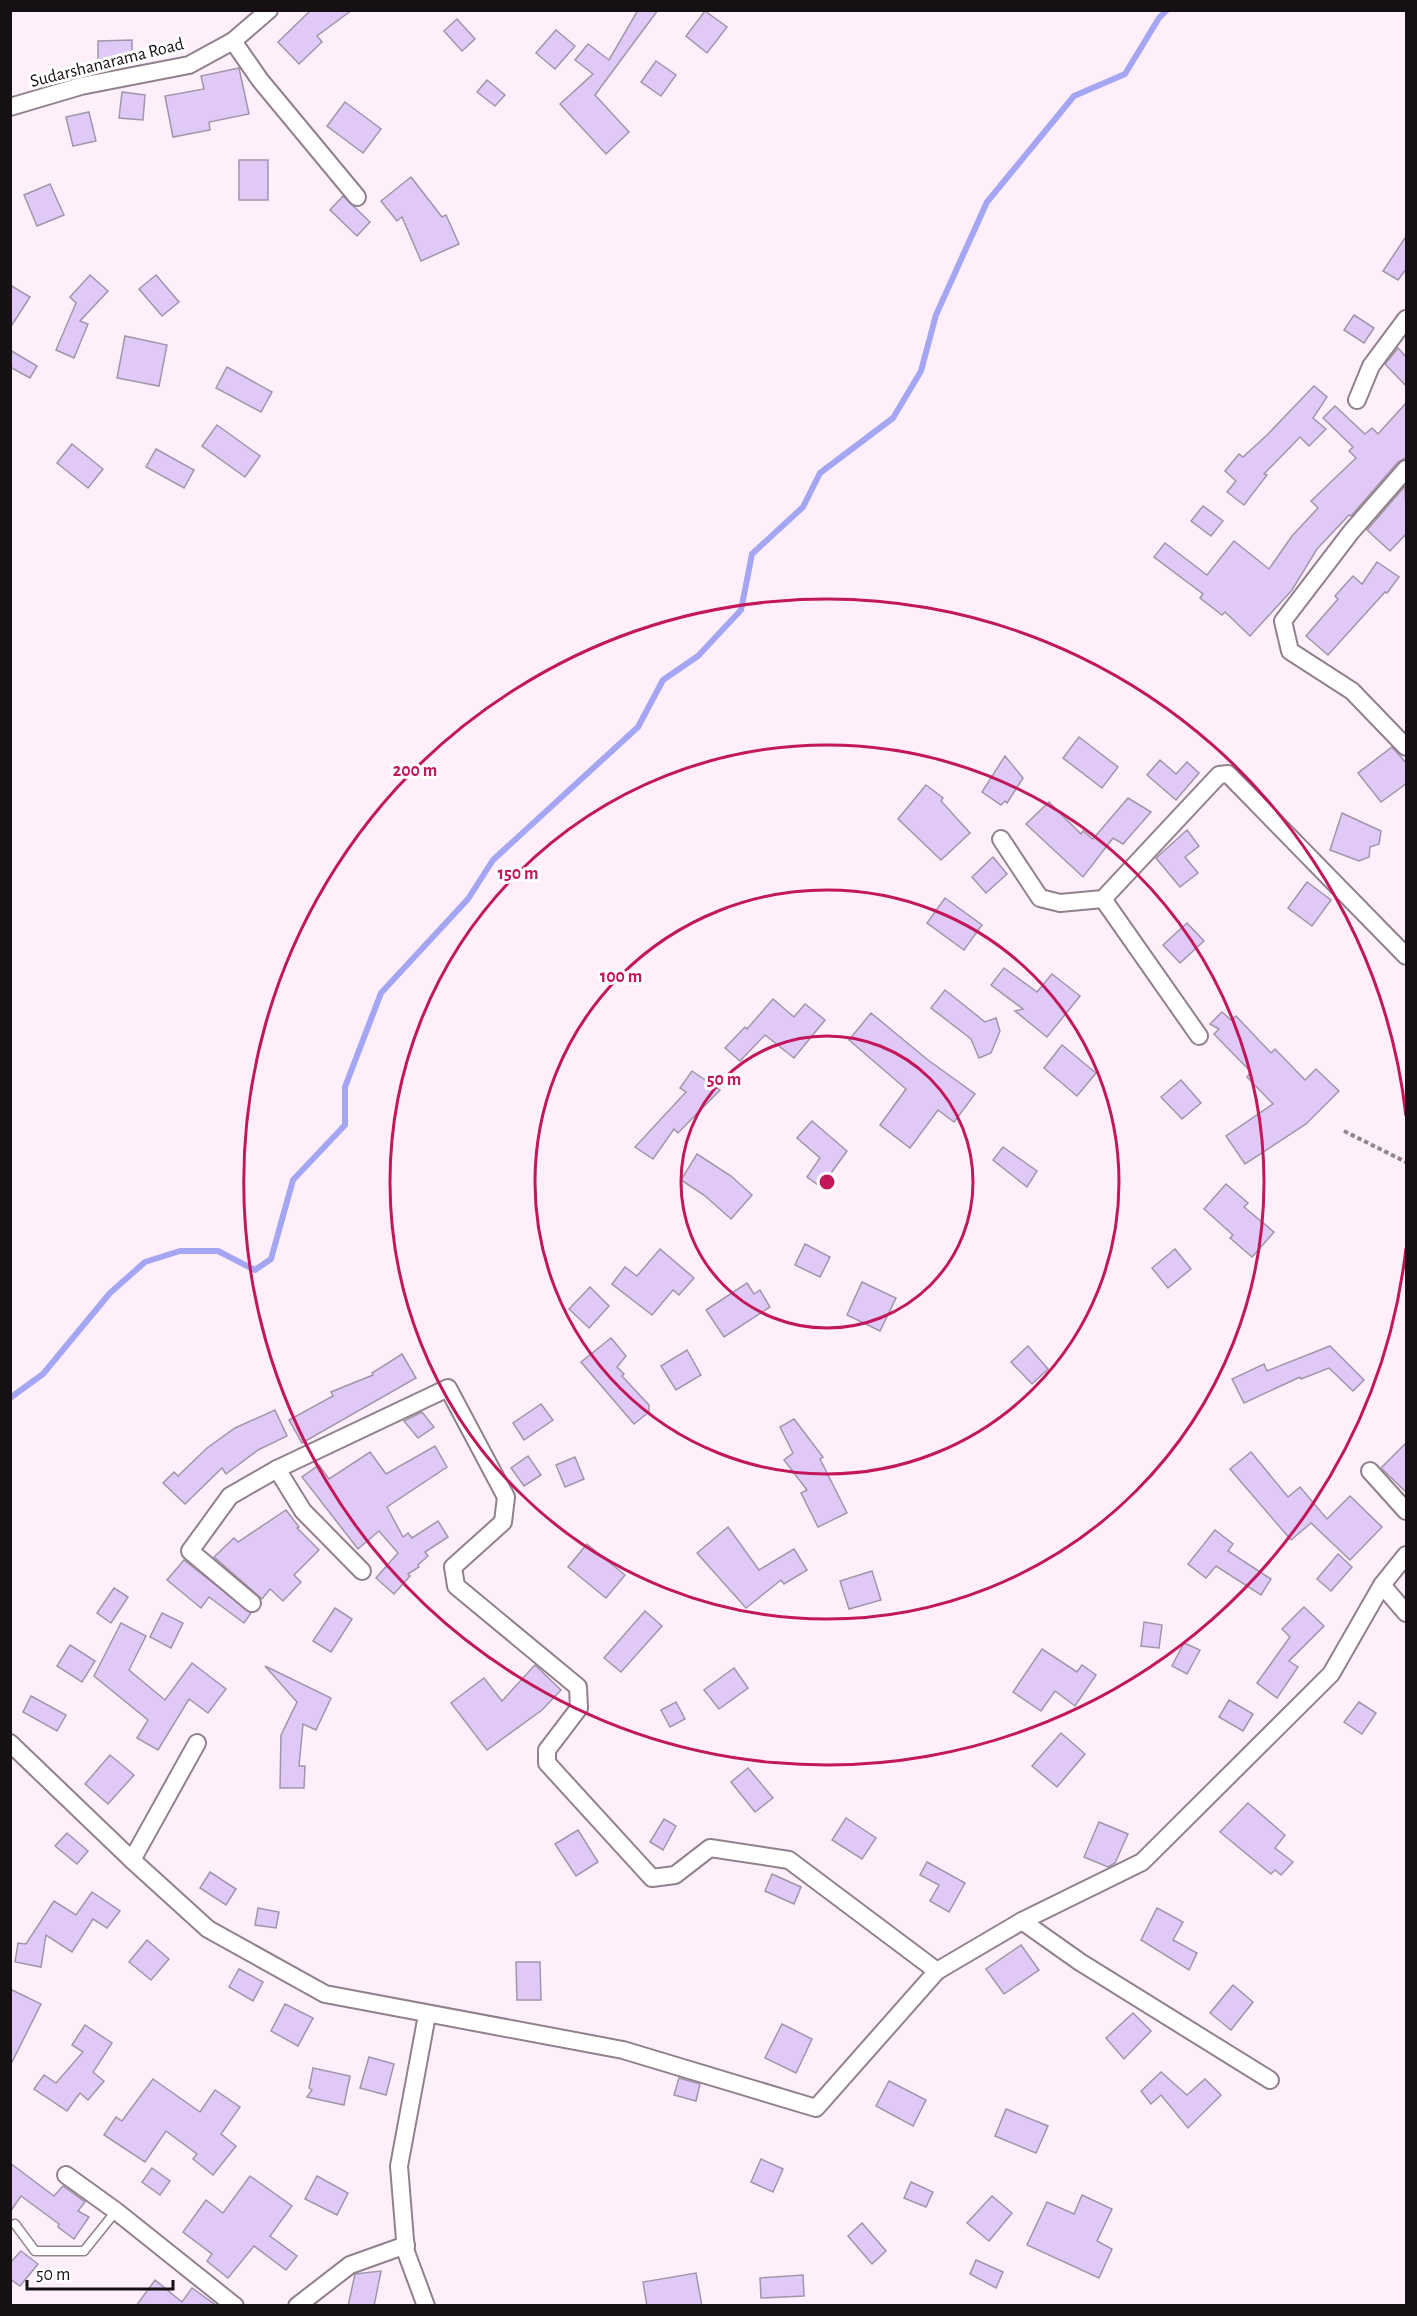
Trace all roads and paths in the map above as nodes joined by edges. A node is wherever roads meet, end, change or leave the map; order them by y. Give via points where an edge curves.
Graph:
1 (269, 10) edge
2 (233, 41) junction
3 (10, 107) edge
4 (357, 197) dead end
5 (1407, 319) edge
6 (1357, 400) dead end
7 (1407, 469) edge
8 (1407, 747) edge
9 (1001, 839) dead end
10 (1102, 899) junction
11 (1407, 956) edge
12 (1199, 1036) dead end
13 (1344, 1131) dead end
14 (1407, 1162) edge
15 (277, 1469) junction
16 (1370, 1471) dead end
17 (1407, 1511) edge
18 (1407, 1555) edge
19 (362, 1571) dead end
20 (1382, 1585) junction
21 (252, 1603) dead end
22 (1407, 1613) edge
23 (10, 1743) edge
24 (197, 1743) dead end
25 (132, 1860) junction
26 (1022, 1922) junction
27 (937, 1971) junction
28 (427, 2015) junction
29 (1270, 2080) dead end
30 (66, 2175) dead end
31 (117, 2211) junction
32 (15, 2224) dead end
33 (406, 2245) junction
34 (235, 2306) edge
35 (297, 2306) edge
36 (426, 2306) edge

1 - 2 street, Sudarshanarama Road
2 - 3 street, Sudarshanarama Road via 189,65 81,86
2 - 4 street via 260,80
5 - 6 street via 1371,366
7 - 8 street via 1351,532 1283,621 1290,651 1352,691
9 - 10 street via 1040,898 1060,903
10 - 11 street via 1219,775 1228,774
10 - 12 street
13 - 14 path
15 - 19 street via 303,1511
15 - 21 street via 230,1496 190,1551
15 - 27 street via 448,1388 506,1497 504,1522 453,1567 456,1586 578,1687 579,1708 547,1750 547,1763 652,1878 675,1875 710,1848 789,1860
16 - 17 street
18 - 20 street
20 - 22 street
20 - 26 street via 1331,1674 1142,1862
23 - 25 street
24 - 25 street
25 - 28 street via 208,1929 325,1994
26 - 27 street
26 - 29 street
27 - 28 street via 816,2108 623,2050
28 - 33 street via 399,2166
30 - 31 street
31 - 32 lane via 84,2251 35,2250
31 - 34 street
33 - 35 street via 350,2265
33 - 36 street

